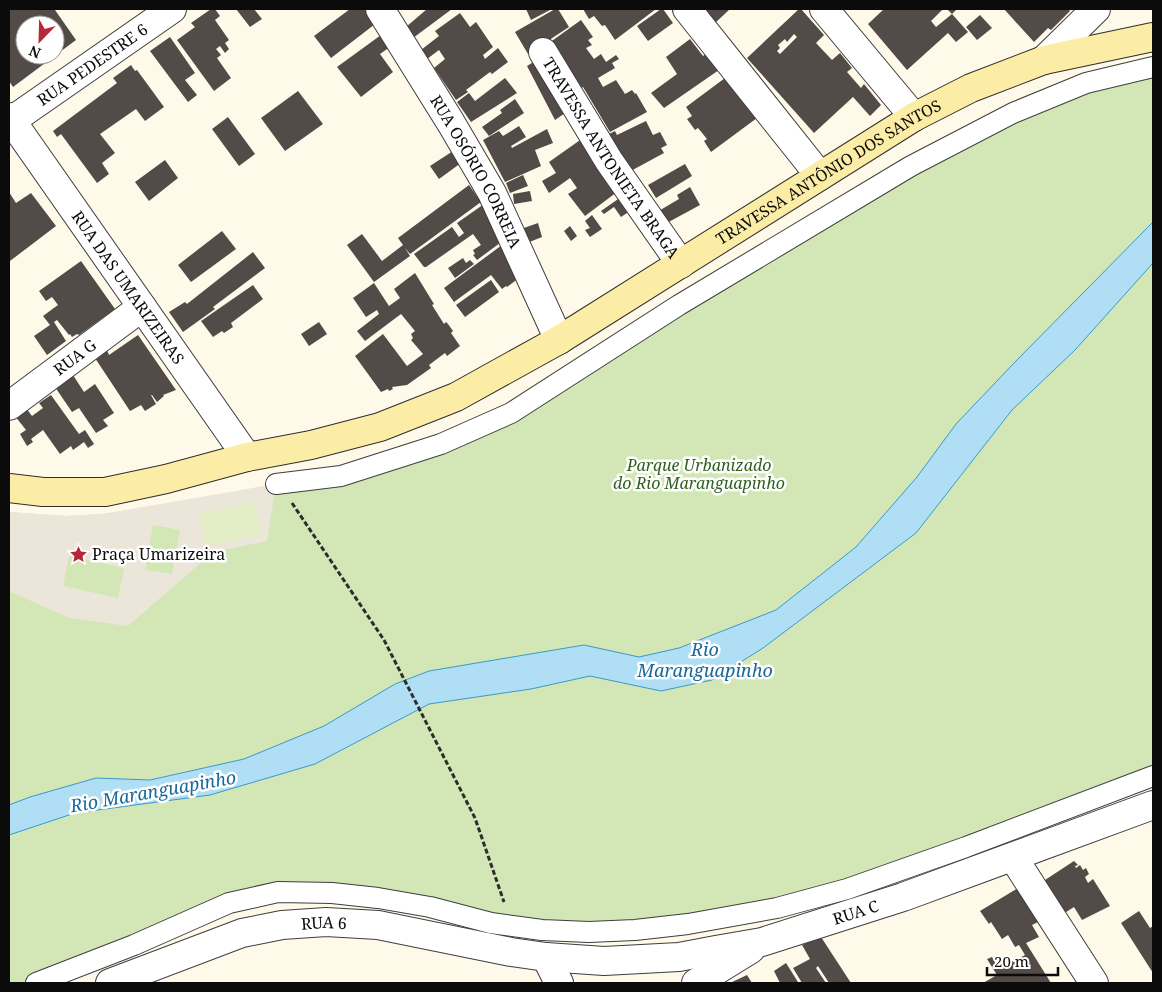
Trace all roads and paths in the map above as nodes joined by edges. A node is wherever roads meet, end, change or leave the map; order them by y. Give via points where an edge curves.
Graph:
1 (172, 9) edge
2 (380, 9) edge
3 (687, 9) edge
4 (1096, 9) edge
5 (828, 10) edge
6 (1153, 37) edge
7 (543, 52) dead end
8 (1044, 60) junction
9 (1153, 68) edge
10 (914, 117) junction
11 (14, 134) edge
12 (820, 176) junction
13 (681, 264) junction
14 (142, 307) junction
15 (559, 340) junction
16 (9, 406) edge
17 (247, 457) junction
18 (278, 484) joint
19 (9, 488) edge
20 (1153, 776) edge
21 (1153, 805) edge
22 (1013, 857) junction
23 (512, 926) junction
24 (762, 942) junction
25 (546, 957) junction
26 (36, 983) edge
27 (110, 983) edge
28 (559, 983) edge
29 (696, 983) edge
30 (1094, 983) edge

1 - 11 street, RUA PEDESTRE 6
2 - 15 street, RUA OSÓRIO CORREIA via 492,193
3 - 12 street
4 - 8 street, TRAVESSA ANTÔNIO DOS SANTOS
5 - 10 street
6 - 8 main road
7 - 13 street, TRAVESSA ANTONIETA BRAGA via 609,161
8 - 10 main road, TRAVESSA ANTÔNIO DOS SANTOS via 971,88
9 - 18 street via 1077,86 1013,113 911,166 679,305 511,413 441,444 341,476
10 - 12 main road, TRAVESSA ANTÔNIO DOS SANTOS
11 - 14 street, RUA DAS UMARIZEIRAS
12 - 13 main road, TRAVESSA ANTÔNIO DOS SANTOS
13 - 15 main road, TRAVESSA ANTÔNIO DOS SANTOS
14 - 16 street, RUA G
14 - 17 street, RUA DAS UMARIZEIRAS
15 - 17 main road, TRAVESSA ANTÔNIO DOS SANTOS via 456,397 380,427
17 - 19 main road, TRAVESSA ANTÔNIO DOS SANTOS via 105,492 43,492
18 - 23 path via 384,640 475,818
20 - 23 street via 966,848 847,889 777,908 635,930 590,932
21 - 22 street, RUA C
22 - 24 street, RUA C via 903,897
22 - 30 street
23 - 26 street via 378,898 278,892 229,903
24 - 25 street, RUA C via 679,956 604,961
24 - 29 street
25 - 27 street, RUA 6 via 378,925 282,925 242,933
25 - 28 street

